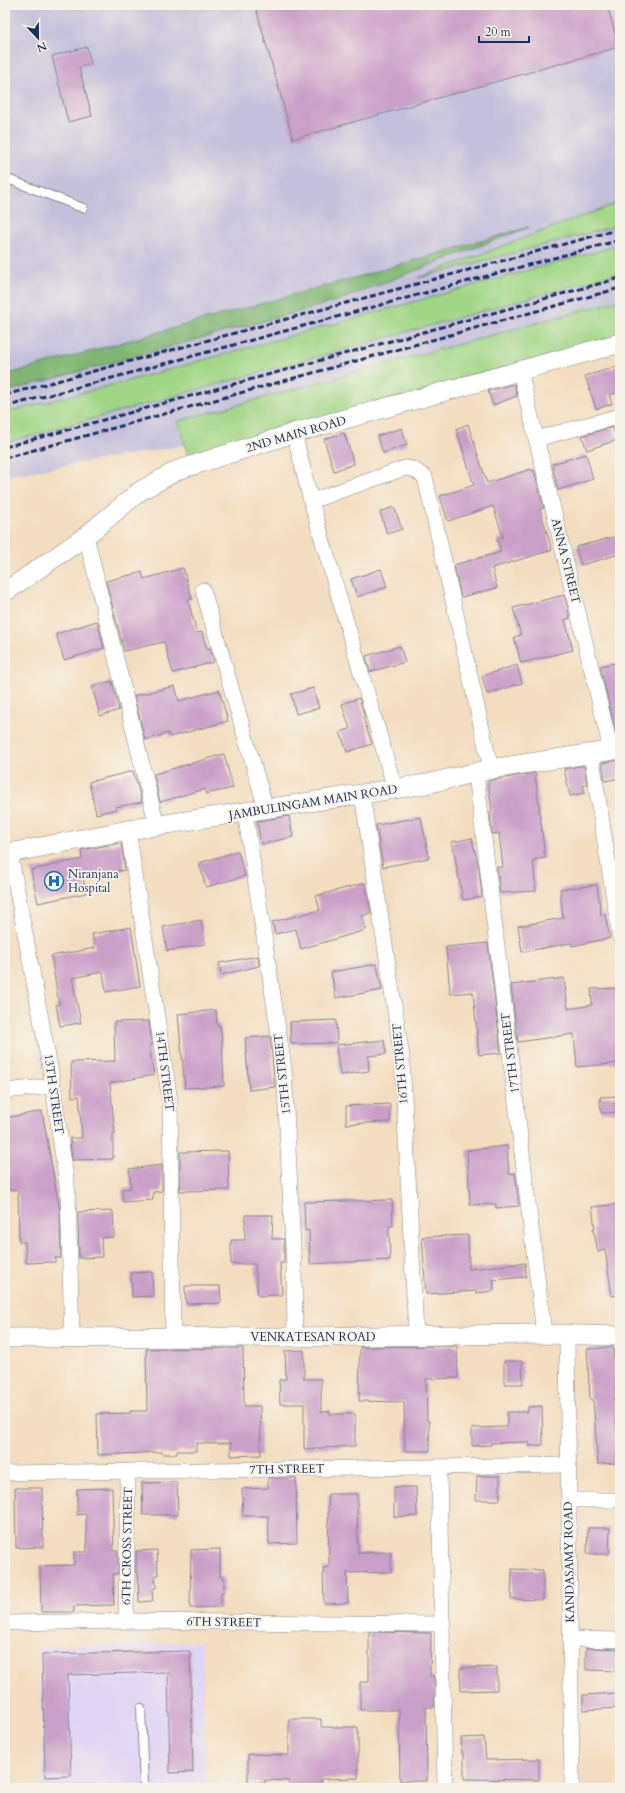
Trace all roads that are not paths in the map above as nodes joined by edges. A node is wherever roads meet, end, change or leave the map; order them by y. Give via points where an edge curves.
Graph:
1 (5, 178) edge
2 (83, 208) dead end
3 (620, 343) edge
4 (520, 371) junction
5 (620, 416) edge
6 (294, 433) junction
7 (536, 439) junction
8 (311, 501) junction
9 (86, 536) junction
10 (203, 590) dead end
11 (5, 592) edge
12 (616, 750) edge
13 (591, 753) junction
14 (483, 771) junction
15 (395, 789) junction
16 (362, 794) junction
17 (266, 809) junction
18 (245, 812) junction
19 (157, 826) junction
20 (128, 830) junction
21 (8, 853) edge
22 (620, 937) edge
23 (53, 1086) junction
24 (5, 1091) edge
25 (544, 1334) junction
26 (416, 1336) junction
27 (567, 1336) junction
28 (620, 1336) edge
29 (295, 1337) junction
30 (5, 1338) edge
31 (72, 1338) junction
32 (173, 1338) junction
33 (568, 1465) junction
34 (439, 1467) junction
35 (128, 1472) junction
36 (5, 1473) edge
37 (569, 1500) junction
38 (620, 1500) edge
39 (126, 1621) junction
40 (5, 1623) edge
41 (443, 1624) junction
42 (570, 1639) junction
43 (620, 1640) edge
44 (141, 1708) dead end
45 (144, 1788) edge
46 (445, 1788) edge
47 (572, 1788) edge

1 - 2 lane
3 - 4 street, 2ND MAIN ROAD
4 - 6 street, 2ND MAIN ROAD
4 - 7 street, ANNA STREET
5 - 7 street
6 - 8 street
6 - 9 street, 2ND MAIN ROAD via 178,470 140,491
7 - 12 street, ANNA STREET
8 - 14 street, 17TH STREET via 405,468 413,469 425,477
8 - 15 street
9 - 11 street, 2ND MAIN ROAD
9 - 19 street
10 - 17 street
12 - 13 street, JAMBULINGAM MAIN ROAD
13 - 14 street, JAMBULINGAM MAIN ROAD
13 - 22 street
14 - 15 street, JAMBULINGAM MAIN ROAD
14 - 25 street, 17TH STREET
15 - 16 street, JAMBULINGAM MAIN ROAD
16 - 17 street, JAMBULINGAM MAIN ROAD
16 - 26 street, 16TH STREET via 402,1057
17 - 18 street, JAMBULINGAM MAIN ROAD
18 - 19 street, JAMBULINGAM MAIN ROAD
18 - 29 street, 15TH STREET via 284,1068
19 - 20 street, JAMBULINGAM MAIN ROAD
20 - 21 street, JAMBULINGAM MAIN ROAD
20 - 32 street, 14TH STREET via 170,1101
21 - 23 street, 13TH STREET
23 - 24 street
23 - 31 street, 13TH STREET via 68,1193
25 - 26 street, VENKATESAN ROAD
25 - 27 street, VENKATESAN ROAD
26 - 29 street, VENKATESAN ROAD
27 - 28 street, VENKATESAN ROAD
27 - 33 street, KANDASAMY ROAD
29 - 32 street, VENKATESAN ROAD
30 - 31 street, VENKATESAN ROAD
31 - 32 street, VENKATESAN ROAD
33 - 34 street, 7TH STREET
33 - 37 street, KANDASAMY ROAD
34 - 35 street, 7TH STREET
34 - 41 street
35 - 36 street, 7TH STREET
35 - 39 street, 6TH CROSS STREET
37 - 38 street
37 - 42 street, KANDASAMY ROAD
39 - 40 street, 6TH STREET
39 - 41 street, 6TH STREET
41 - 46 street
42 - 43 street
42 - 47 street, KANDASAMY ROAD
44 - 45 lane

